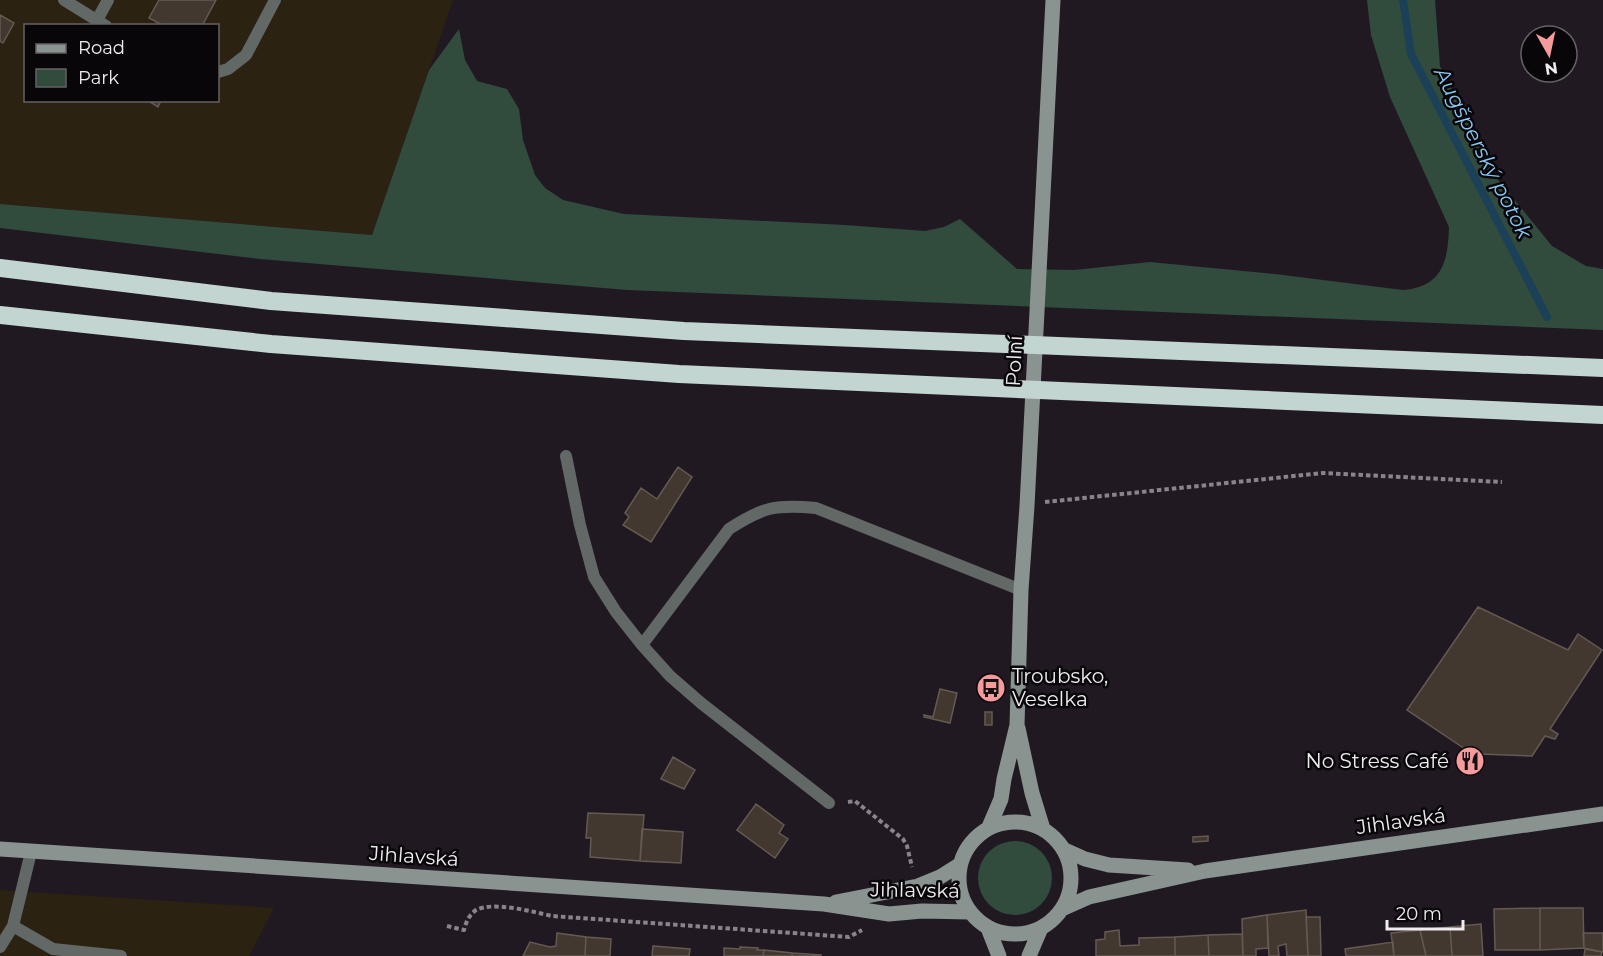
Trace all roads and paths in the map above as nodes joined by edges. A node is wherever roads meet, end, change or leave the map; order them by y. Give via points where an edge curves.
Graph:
1 (64, 0) edge
2 (108, 0) edge
3 (275, 0) edge
4 (1053, 0) edge
5 (102, 23) edge
6 (219, 72) edge
7 (0, 268) edge
8 (0, 315) edge
9 (1603, 369) edge
10 (1603, 415) edge
11 (566, 456) dead end
12 (1502, 482) dead end
13 (1027, 506) junction
14 (1021, 590) junction
15 (642, 645) junction
16 (1017, 725) junction
17 (830, 803) joint
18 (1603, 814) edge
19 (989, 827) junction
20 (1043, 828) junction
21 (0, 849) edge
22 (1065, 850) junction
23 (31, 852) junction
24 (959, 865) junction
25 (913, 870) dead end
26 (1206, 871) junction
27 (824, 904) junction
28 (1062, 909) junction
29 (970, 912) junction
30 (13, 926) junction
31 (447, 926) dead end
32 (869, 926) dead end
33 (988, 928) junction
34 (1041, 928) junction
35 (0, 947) edge
36 (122, 956) edge
37 (999, 956) edge
38 (1029, 956) edge

1 - 5 lane
2 - 5 lane
3 - 6 lane via 246,55
4 - 13 main road, Polní
7 - 9 highway via 271,301 684,331
8 - 10 highway via 294,346 679,374
11 - 15 lane via 594,577
12 - 13 path via 1323,473
13 - 14 main road, Polní
14 - 15 lane via 816,508 771,507 729,529
14 - 16 main road, Polní
15 - 17 lane via 701,703
16 - 19 main road, Polní via 1001,799
16 - 20 main road, Polní
17 - 25 path via 855,801 887,826 903,839
18 - 26 main road, Jihlavská
19 - 20 main road via 1007,821
19 - 24 main road, Jihlavská via 965,849
20 - 22 main road, Jihlavská
21 - 23 main road, Jihlavská
22 - 26 main road, Jihlavská via 1109,865
22 - 28 main road, Jihlavská via 1072,880
23 - 27 main road, Jihlavská
23 - 30 lane
24 - 27 main road, Jihlavská via 918,886
24 - 29 main road, Jihlavská via 958,882
26 - 28 main road, Jihlavská via 1089,897
27 - 29 main road, Jihlavská via 889,914
28 - 34 main road, Jihlavská
29 - 33 main road, Jihlavská
30 - 35 lane
30 - 36 lane via 52,949
31 - 32 path via 464,930 471,915 487,907 552,916 849,937
33 - 34 main road, Jihlavská via 1005,934
33 - 37 main road
34 - 38 main road

